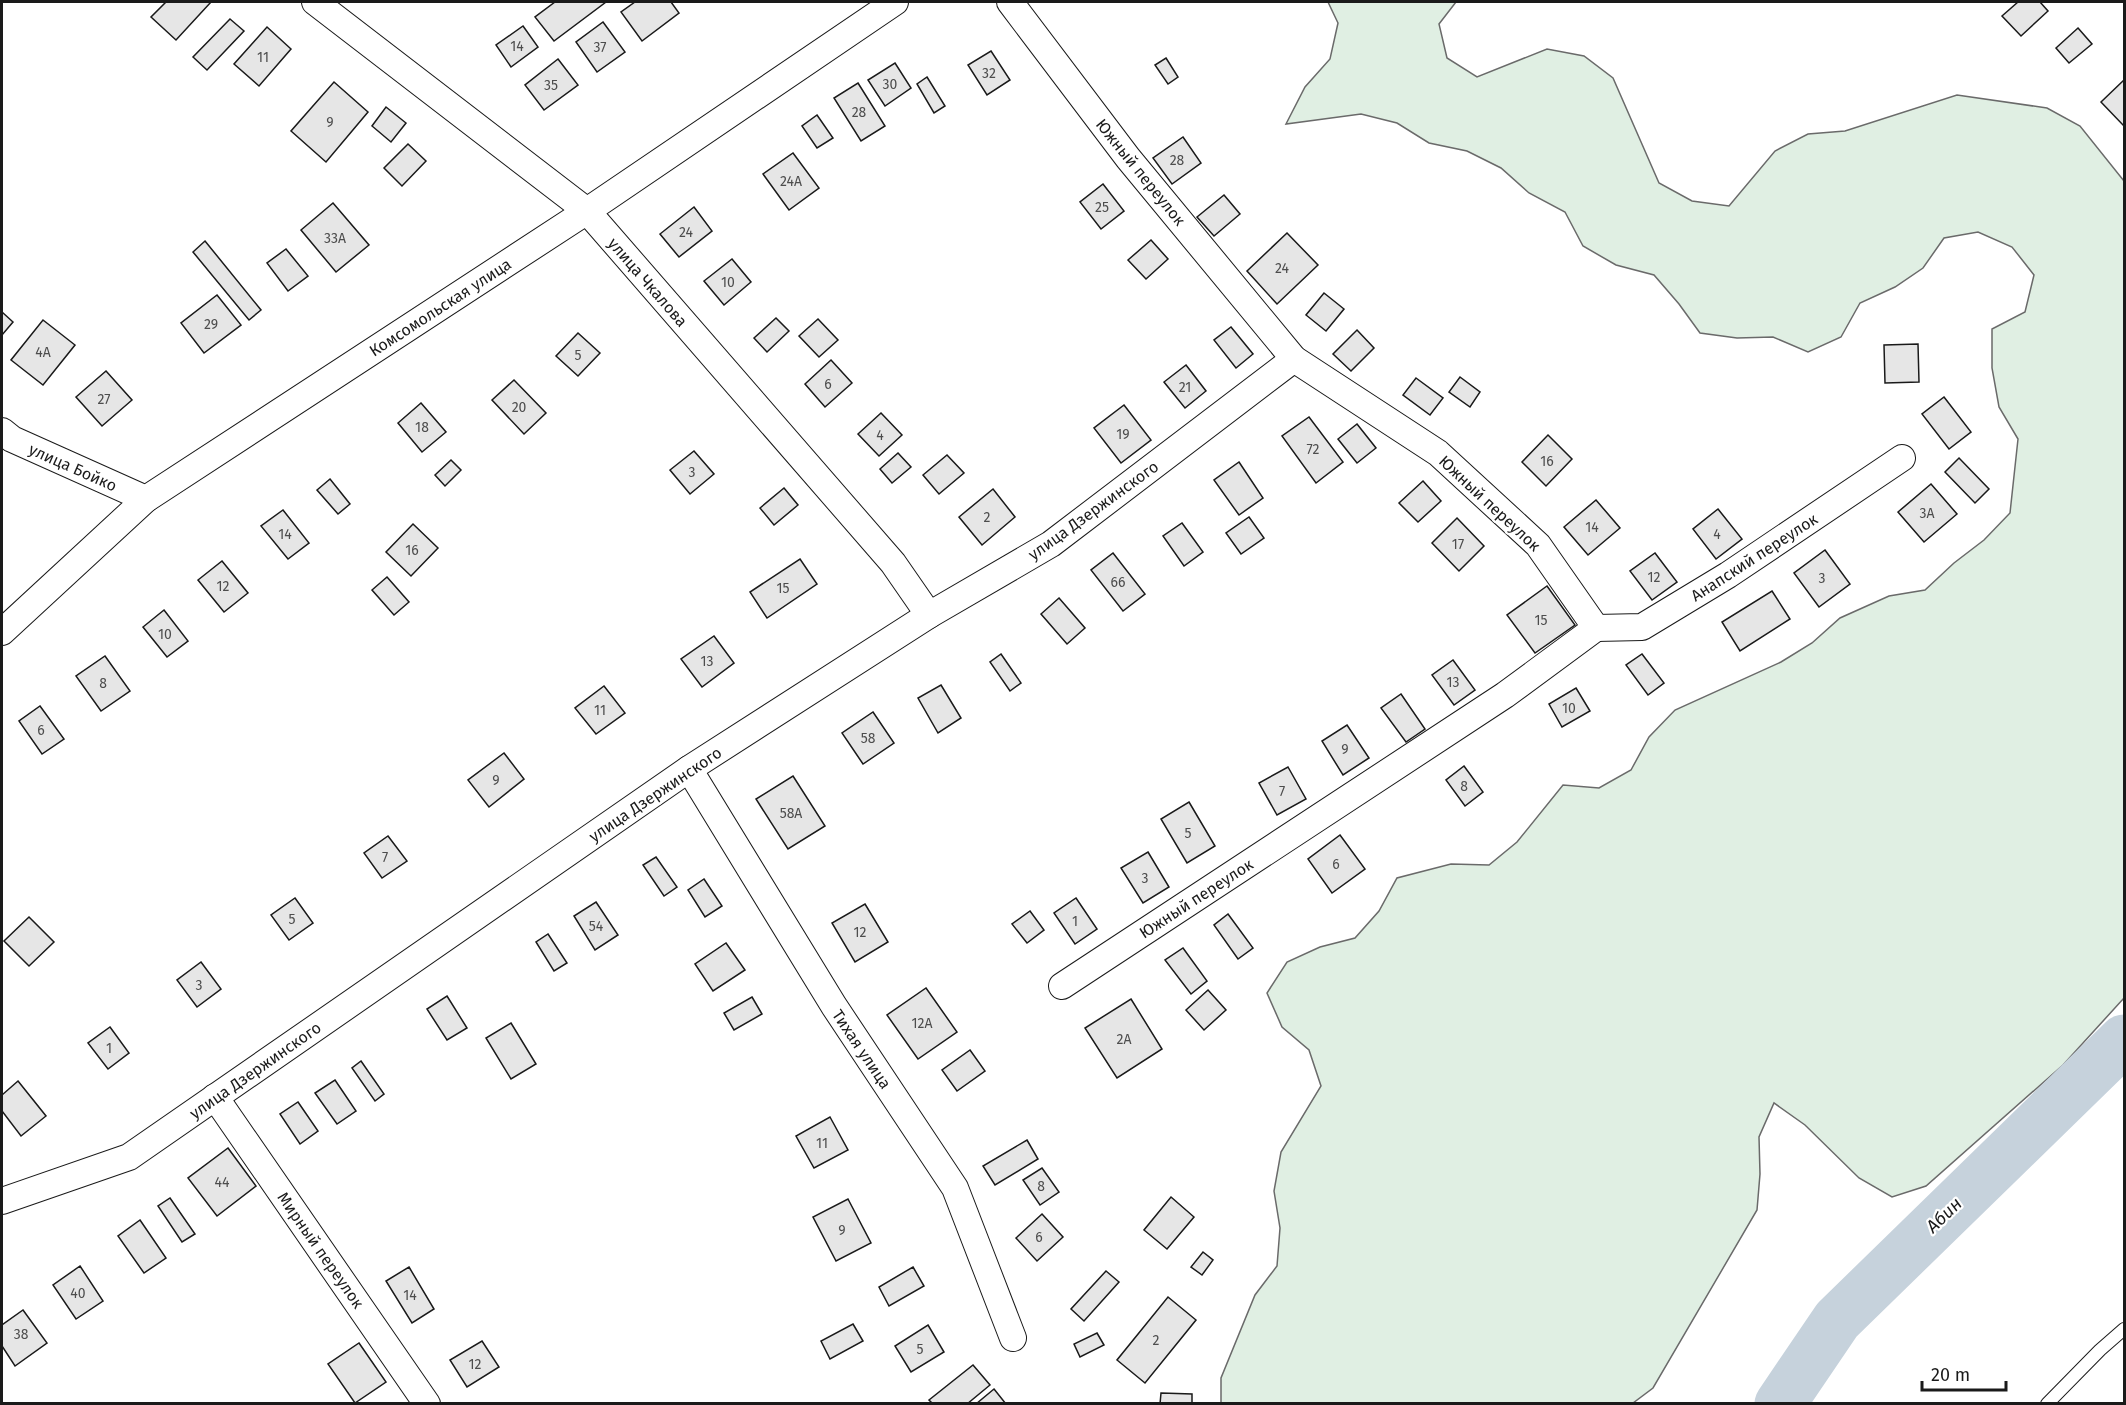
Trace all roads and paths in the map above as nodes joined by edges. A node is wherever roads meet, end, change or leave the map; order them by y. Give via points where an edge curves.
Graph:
1 (315, 2) edge
2 (896, 2) edge
3 (1010, 2) edge
4 (587, 211) junction
5 (1294, 359) junction
6 (2, 431) edge
7 (1902, 458) dead end
8 (146, 499) junction
9 (929, 615) junction
10 (1596, 628) junction
11 (2, 632) edge
12 (689, 769) junction
13 (1062, 986) dead end
14 (215, 1097) junction
15 (2, 1201) edge
16 (2124, 1329) edge
17 (1013, 1338) dead end
18 (428, 1404) edge
19 (2047, 1404) edge

1 - 4 street, улица Чкалова
2 - 4 street, Комсомольская улица
3 - 5 street, Южный переулок via 1128,158
4 - 8 street, Комсомольская улица
4 - 9 street, улица Чкалова via 893,564
5 - 9 street, улица Дзержинского via 1051,544
5 - 10 street, Южный переулок via 1438,453 1538,545
6 - 8 street, улица Бойко via 12,440
7 - 10 street, Анапский переулок via 1728,575 1642,627
8 - 11 street, Комсомольская улица
9 - 12 street, улица Дзержинского
10 - 13 street, Южный переулок via 1505,695
12 - 14 street, улица Дзержинского
12 - 17 street, Тихая улица via 834,1006 955,1188
14 - 15 street, улица Дзержинского via 129,1157
14 - 18 street, Мирный переулок
16 - 19 lane

